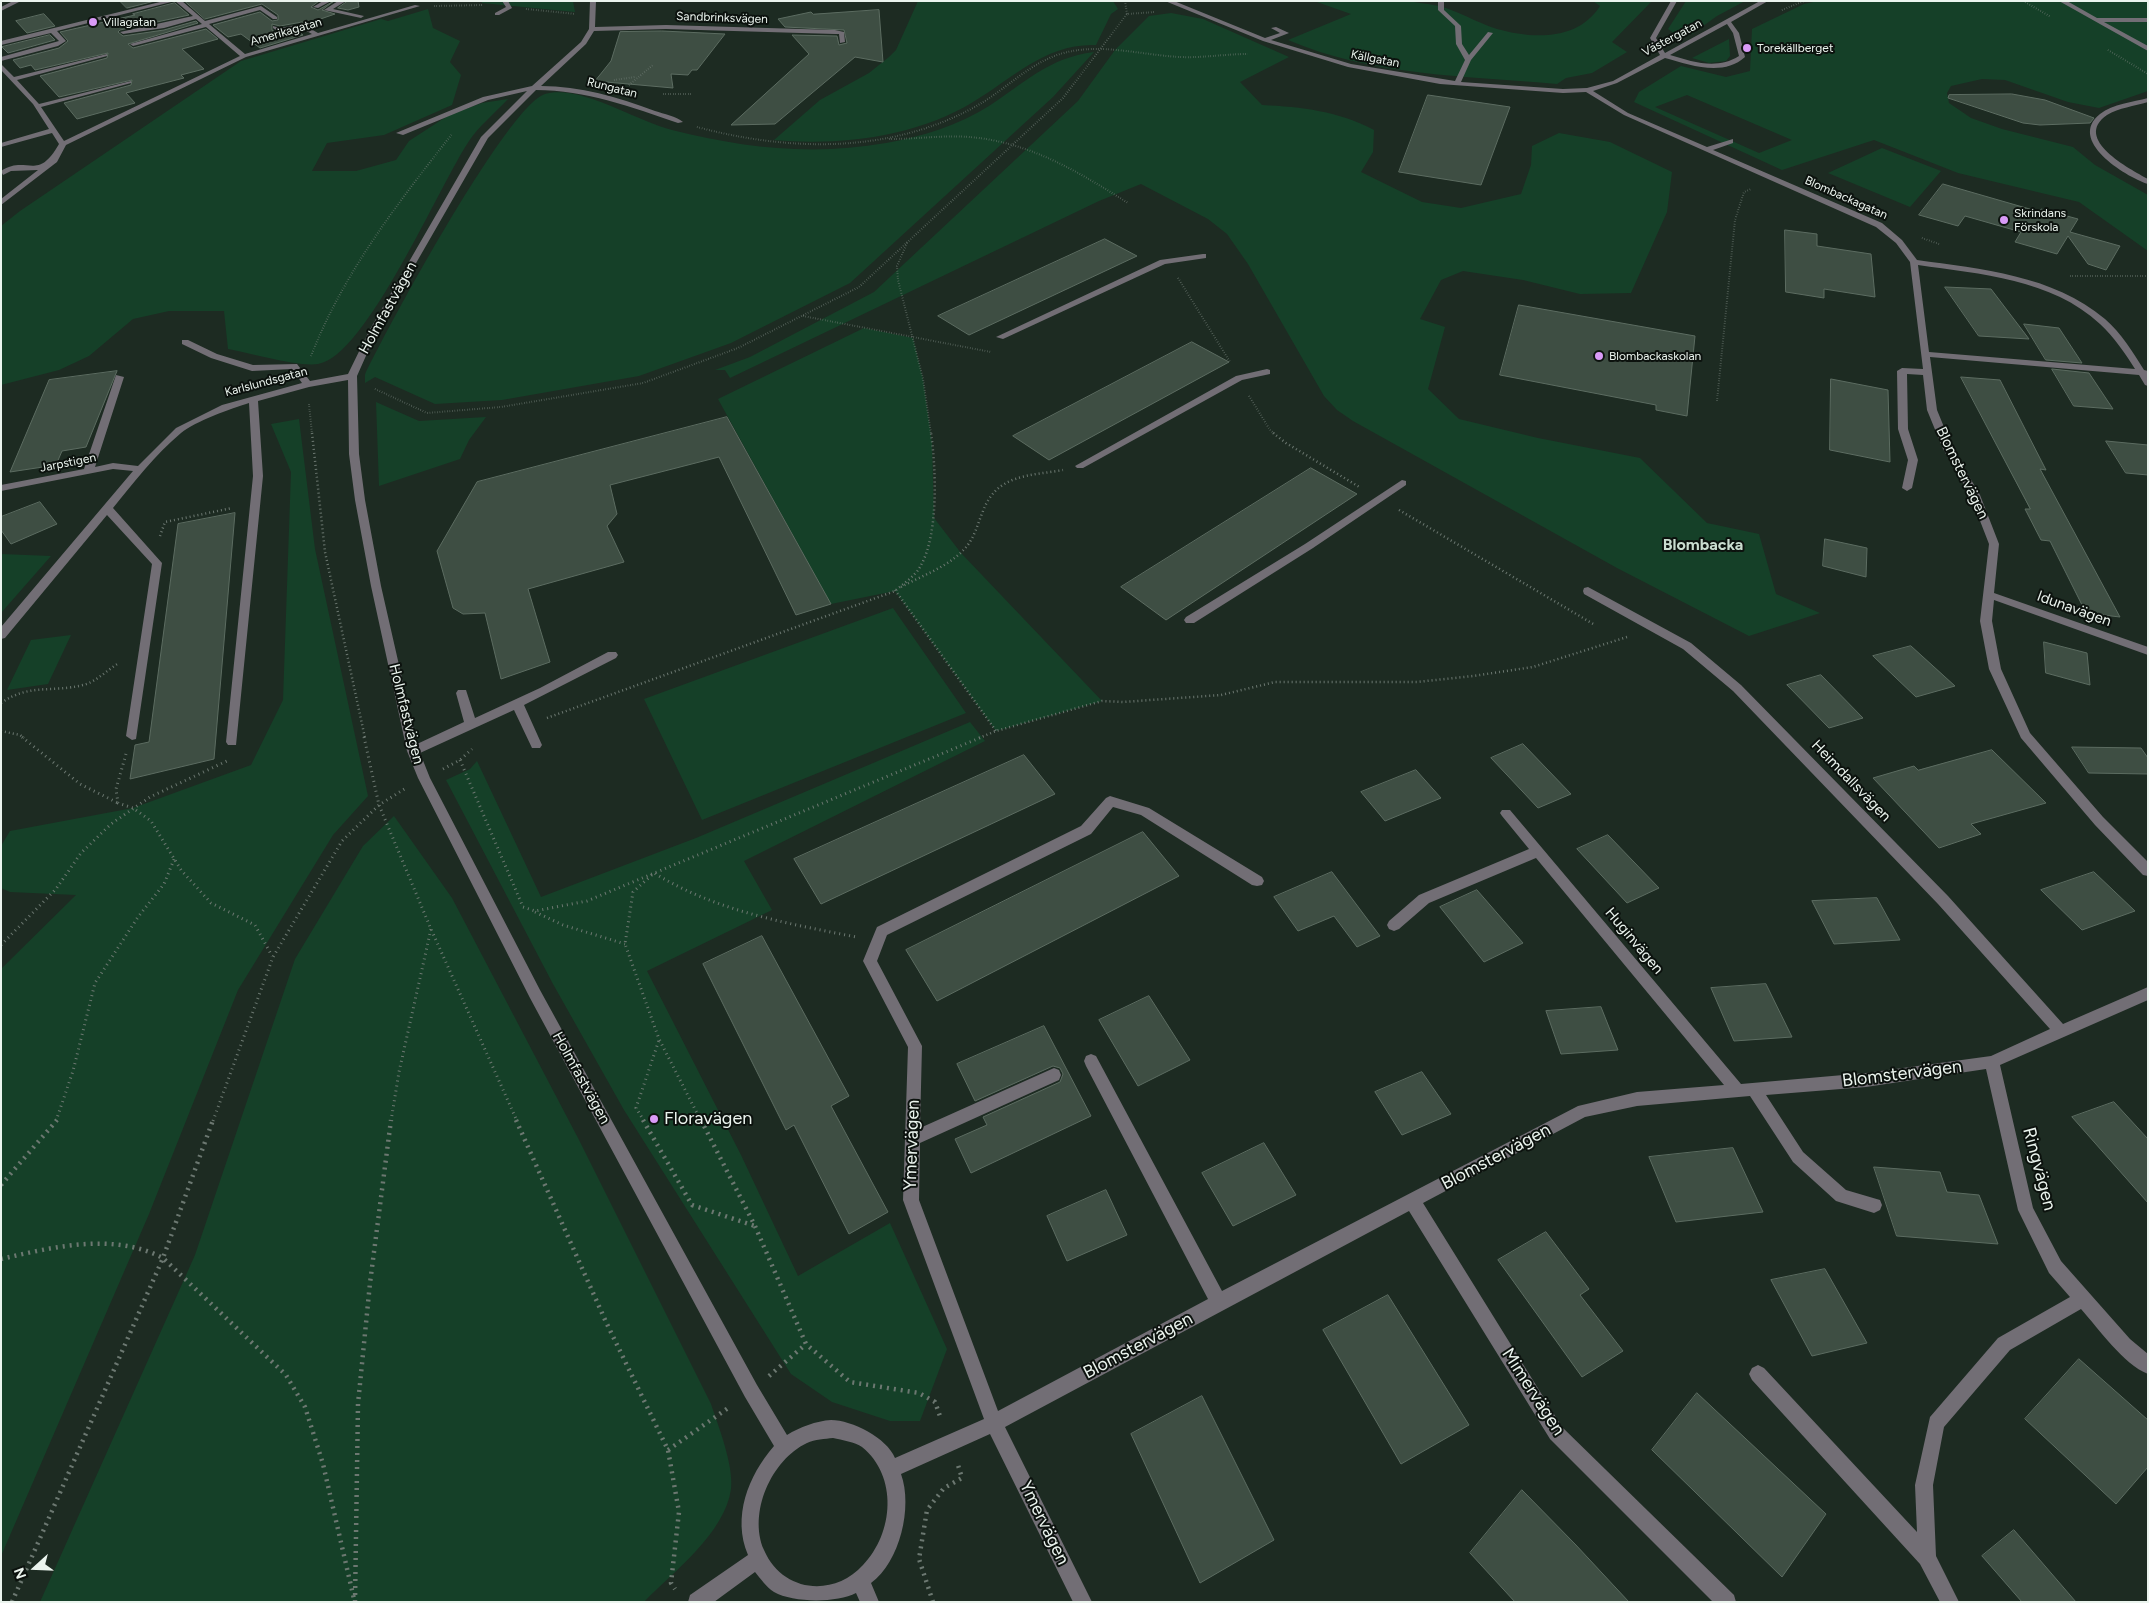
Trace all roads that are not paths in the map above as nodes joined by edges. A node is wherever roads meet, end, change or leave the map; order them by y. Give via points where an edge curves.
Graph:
1 (18, 1) edge
2 (172, 1) edge
3 (178, 1) edge
4 (328, 1) edge
5 (343, 1) edge
6 (505, 1) edge
7 (593, 1) edge
8 (1168, 1) edge
9 (1440, 1) edge
10 (1674, 1) edge
11 (1765, 1) edge
12 (2062, 1) edge
13 (417, 6) dead end
14 (316, 7) dead end
15 (1, 9) edge
16 (497, 14) dead end
17 (361, 16) dead end
18 (198, 17) junction
19 (275, 18) dead end
20 (2096, 20) junction
21 (2148, 20) edge
22 (1728, 22) junction
23 (206, 24) junction
24 (275, 27) dead end
25 (1274, 28) dead end
26 (592, 29) junction
27 (52, 30) junction
28 (122, 32) dead end
29 (1490, 33) dead end
30 (318, 35) junction
31 (1265, 40) junction
32 (842, 42) dead end
33 (1, 43) edge
34 (133, 44) dead end
35 (2148, 48) edge
36 (106, 55) dead end
37 (244, 56) junction
38 (1663, 56) junction
39 (1, 59) edge
40 (1468, 60) junction
41 (1, 66) edge
42 (11, 77) junction
43 (1, 78) edge
44 (129, 82) dead end
45 (1457, 83) junction
46 (536, 88) junction
47 (1588, 90) junction
48 (2148, 100) edge
49 (38, 106) junction
50 (680, 122) road end
51 (54, 130) junction
52 (400, 133) dead end
53 (1730, 141) dead end
54 (63, 144) junction
55 (1, 145) edge
56 (1708, 150) junction
57 (45, 167) junction
58 (3, 173) dead end
59 (2148, 182) edge
60 (1, 203) edge
61 (1203, 256) dead end
62 (1914, 262) junction
63 (1000, 337) road end
64 (185, 342) dead end
65 (1924, 354) junction
66 (1266, 372) dead end
67 (1927, 372) junction
68 (2144, 372) edge
69 (352, 376) junction
70 (119, 377) dead end
71 (2148, 383) edge
72 (308, 384) junction
73 (253, 398) junction
74 (1080, 466) road end
75 (140, 469) junction
76 (88, 472) junction
77 (1402, 483) dead end
78 (1, 488) edge
79 (1907, 488) dead end
80 (107, 508) junction
81 (1588, 591) dead end
82 (1990, 595) junction
83 (1190, 620) dead end
84 (1, 635) edge
85 (2148, 651) edge
86 (612, 655) dead end
87 (462, 693) dead end
88 (516, 703) junction
89 (471, 725) junction
90 (132, 736) road end
91 (232, 742) road end
92 (536, 745) dead end
93 (413, 751) junction
94 (1506, 813) dead end
95 (1538, 851) junction
96 (2148, 870) edge
97 (1257, 881) dead end
98 (1394, 925) dead end
99 (2148, 993) edge
100 (2060, 1030) junction
101 (1092, 1061) dead end
102 (1992, 1062) junction
103 (1054, 1075) dead end
104 (1754, 1089) junction
105 (1738, 1090) junction
106 (912, 1139) junction
107 (1412, 1201) junction
108 (1874, 1205) dead end
109 (2083, 1299) junction
110 (1219, 1302) junction
111 (2148, 1366) edge
112 (1758, 1374) dead end
113 (994, 1423) junction
114 (785, 1448) junction
115 (892, 1469) junction
116 (1927, 1557) junction
117 (758, 1559) junction
118 (860, 1580) junction
119 (697, 1602) edge
120 (870, 1602) edge
121 (1084, 1602) edge
122 (1727, 1602) edge
123 (1950, 1602) edge

1 - 15 street
2 - 27 street
3 - 18 street, Amerikagatan
4 - 14 street
5 - 17 street via 327,10
6 - 16 street via 509,8
7 - 26 street
8 - 31 street, Källgatan
9 - 40 street via 1441,10 1458,26 1459,44
10 - 38 street via 1654,38
11 - 22 street, Västergatan
12 - 20 street
13 - 30 street, Amerikagatan
18 - 23 street, Amerikagatan
18 - 28 street
19 - 23 street via 261,8
20 - 21 street
20 - 35 street
22 - 38 street, Västergatan
22 - 38 street via 1736,33 1742,57 1733,64 1697,64
23 - 34 street
23 - 37 street, Amerikagatan
24 - 30 street via 279,30 302,26
25 - 31 street via 1286,33
26 - 32 street, Sandbrinksvägen via 666,27 836,32 842,33
26 - 46 street, Holmfastvägen via 584,43
27 - 33 street
27 - 39 street via 63,41
29 - 40 street
30 - 37 street, Amerikagatan
31 - 45 street, Källgatan via 1350,66
36 - 42 street
37 - 54 street
38 - 47 street, Västergatan via 1615,82
40 - 45 street
41 - 42 street
42 - 43 street
42 - 49 street
44 - 49 street
45 - 47 street, Källgatan via 1535,90
46 - 50 street, Rungatan via 598,95
46 - 52 street, Rungatan via 485,99
46 - 69 street, Holmfastvägen via 485,137 373,331
47 - 56 street, Blombackagatan via 1622,112
48 - 59 street via 2105,114 2095,122 2092,132 2097,147 2117,164
49 - 51 street
51 - 54 street
51 - 55 street
53 - 56 street
54 - 57 street via 54,160
56 - 62 street, Blombackagatan via 1878,225 1898,238
57 - 58 street via 10,169
57 - 60 street
61 - 63 street via 1167,261
62 - 65 street, Blomstervägen
62 - 68 street via 2000,275 2065,297 2101,320
64 - 72 street via 214,356 252,368 294,366
65 - 67 street, Blomstervägen
65 - 68 street
66 - 74 street via 1239,378
67 - 79 street via 1902,371 1903,429 1913,460
67 - 82 street, Blomstervägen via 1932,410 1948,449 1975,495 1994,544
68 - 71 street
69 - 72 street, Karlslundsgatan
69 - 93 street, Holmfastvägen via 351,401 360,500
70 - 76 street
72 - 73 street, Karlslundsgatan
73 - 75 street, Karlslundsgatan via 225,407 179,430
73 - 91 street via 258,476
75 - 76 street, Jarpstigen via 113,466
75 - 80 street, Karlslundsgatan
76 - 78 street, Jarpstigen
77 - 83 street
80 - 84 street, Karlslundsgatan
80 - 90 street via 157,563
81 - 100 street, Heimdallsvägen via 1703,658 1759,709 1942,900
82 - 85 street, Idunavägen
82 - 96 street, Blomstervägen via 1986,621 1996,669 2025,735 2099,821
86 - 88 street
87 - 89 street
88 - 89 street
88 - 92 street
89 - 93 street
93 - 114 street, Holmfastvägen via 539,1002
94 - 95 street, Huginvägen
95 - 98 street via 1424,899
95 - 105 street, Huginvägen
97 - 106 street, Ymervägen via 1144,811 1110,801 1086,830 882,931 870,962 915,1046
99 - 100 street, Blomstervägen
100 - 102 street, Blomstervägen
101 - 110 street
102 - 104 street, Blomstervägen via 1866,1080
102 - 109 street, Ringvägen via 2026,1210 2055,1267
103 - 106 street
104 - 105 street, Blomstervägen
104 - 108 street via 1798,1157 1842,1196
105 - 107 street, Blomstervägen via 1637,1099 1583,1111
106 - 113 street, Ymervägen via 910,1200
107 - 110 street, Blomstervägen
107 - 122 street, Mimervägen via 1556,1433
109 - 111 street, Ringvägen via 2124,1345
109 - 116 street via 2004,1344 1936,1423 1924,1485
110 - 113 street, Blomstervägen
112 - 116 street
113 - 115 street, Blomstervägen
113 - 121 street, Ymervägen
114 - 115 street via 816,1431 847,1430 873,1443
114 - 117 street via 766,1468 753,1498 750,1530
115 - 118 street via 899,1502 892,1537 873,1568
116 - 123 street
117 - 118 street via 777,1584 790,1592 834,1594
117 - 119 street
118 - 120 street

